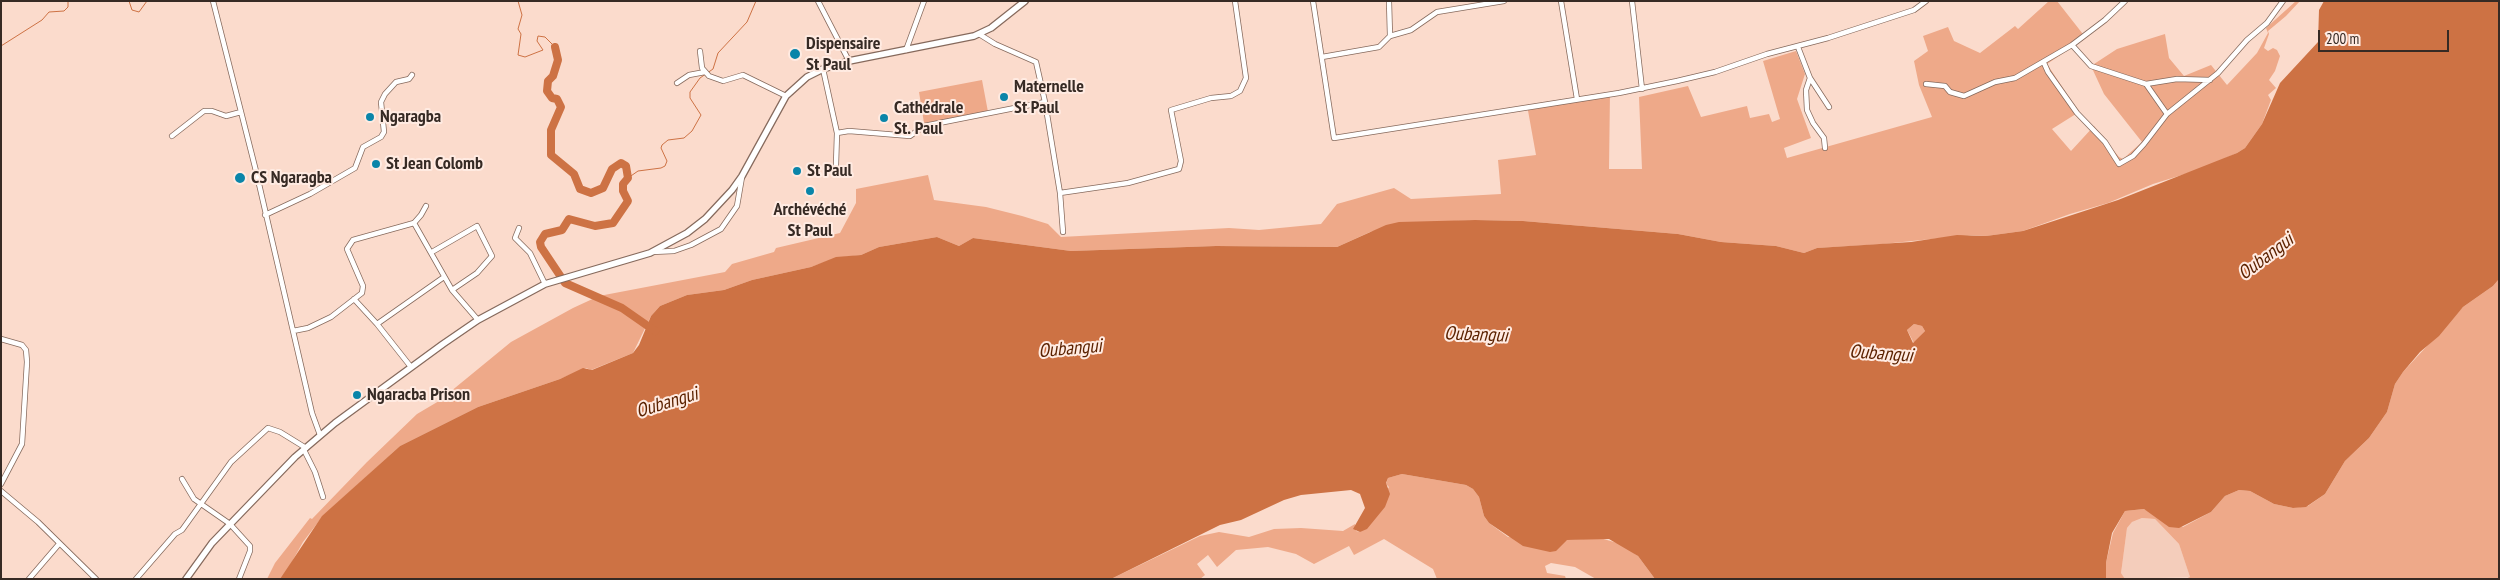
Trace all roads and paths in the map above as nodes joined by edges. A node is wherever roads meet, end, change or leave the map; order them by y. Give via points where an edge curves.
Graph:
1 (213, 1) edge
2 (818, 1) edge
3 (924, 1) edge
4 (1025, 1) edge
5 (1235, 1) edge
6 (1313, 1) edge
7 (1389, 1) edge
8 (1504, 1) edge
9 (1561, 1) edge
10 (1632, 1) edge
11 (2125, 1) edge
12 (2283, 1) edge
13 (1924, 2) edge
14 (979, 34) junction
15 (1390, 36) junction
16 (2072, 45) junction
17 (1798, 47) junction
18 (906, 50) junction
19 (700, 51) dead end
20 (1322, 57) junction
21 (849, 61) junction
22 (2044, 63) junction
23 (823, 69) junction
24 (705, 72) junction
25 (412, 75) dead end
26 (1810, 78) junction
27 (2210, 80) junction
28 (677, 83) dead end
29 (1926, 84) dead end
30 (2146, 84) junction
31 (1642, 89) junction
32 (786, 96) junction
33 (1578, 99) junction
34 (1045, 102) junction
35 (1830, 107) dead end
36 (241, 112) junction
37 (2167, 114) junction
38 (837, 133) junction
39 (172, 136) dead end
40 (1825, 148) dead end
41 (836, 165) dead end
42 (742, 176) junction
43 (1060, 193) junction
44 (426, 206) dead end
45 (265, 214) junction
46 (414, 223) junction
47 (519, 228) dead end
48 (1063, 232) dead end
49 (432, 252) junction
50 (650, 252) junction
51 (444, 277) junction
52 (546, 284) junction
53 (452, 290) junction
54 (354, 299) junction
55 (478, 320) junction
56 (377, 324) junction
57 (293, 331) junction
58 (1, 339) edge
59 (411, 367) junction
60 (320, 435) junction
61 (305, 449) junction
62 (182, 479) dead end
63 (1, 484) edge
64 (1, 491) edge
65 (323, 498) dead end
66 (199, 504) junction
67 (230, 524) junction
68 (59, 544) junction
69 (30, 579) edge
70 (96, 579) edge
71 (136, 579) edge
72 (186, 579) edge
73 (239, 579) edge

1 - 36 street
2 - 21 street
3 - 18 street
4 - 14 main road
5 - 43 street via 1246,78 1240,91 1231,96 1211,98 1171,110 1181,161 1179,169 1128,182
6 - 20 street
7 - 15 street
8 - 15 street via 1437,12 1411,30
9 - 33 street
10 - 31 street
11 - 16 street
12 - 27 street
13 - 17 street via 1914,10
14 - 18 main road
14 - 34 street via 1036,62
15 - 20 street via 1379,47
16 - 22 street
16 - 30 street via 2091,66
17 - 26 street
17 - 31 street via 1715,72
18 - 21 main road
19 - 24 street via 700,63
20 - 33 street via 1334,138
21 - 23 main road
22 - 29 street via 2015,78 1994,82 1964,96 1950,92 1945,86
22 - 37 street via 2077,113 2105,142 2119,164 2133,156
23 - 32 main road
23 - 38 street
24 - 28 street via 688,74
24 - 32 street via 722,81 743,75
25 - 45 street via 396,82 385,94 381,102 382,137 363,147 355,168 310,194
26 - 35 street
26 - 40 street via 1806,90 1807,110 1824,138
27 - 30 street via 2188,78
27 - 37 street
30 - 37 street
31 - 33 street
32 - 42 main road
34 - 38 street via 924,126 910,136
34 - 43 street
36 - 39 street via 226,116 212,110 204,111
36 - 45 street
38 - 41 street
42 - 50 main road via 705,219 681,237
42 - 50 street via 737,206 721,229 674,251
43 - 48 street
44 - 46 street
45 - 57 street
46 - 49 street
46 - 54 street via 349,243 347,249 363,286 362,293
47 - 52 street via 515,238 530,253
49 - 51 street
49 - 53 street via 477,226 492,256 477,273
50 - 52 main road
51 - 53 street
51 - 56 street
52 - 55 main road
53 - 55 street
54 - 56 street
54 - 57 street via 331,317
55 - 59 main road
56 - 59 street
57 - 60 street
58 - 63 street via 22,346 26,350 27,362 22,444
59 - 60 main road
60 - 61 main road
61 - 65 street
61 - 66 street via 268,428 232,462
61 - 67 main road
62 - 66 street
64 - 68 street
66 - 67 street
66 - 71 street via 182,530 166,543
67 - 72 main road via 194,564
67 - 73 street via 251,549
68 - 69 street
68 - 70 street

